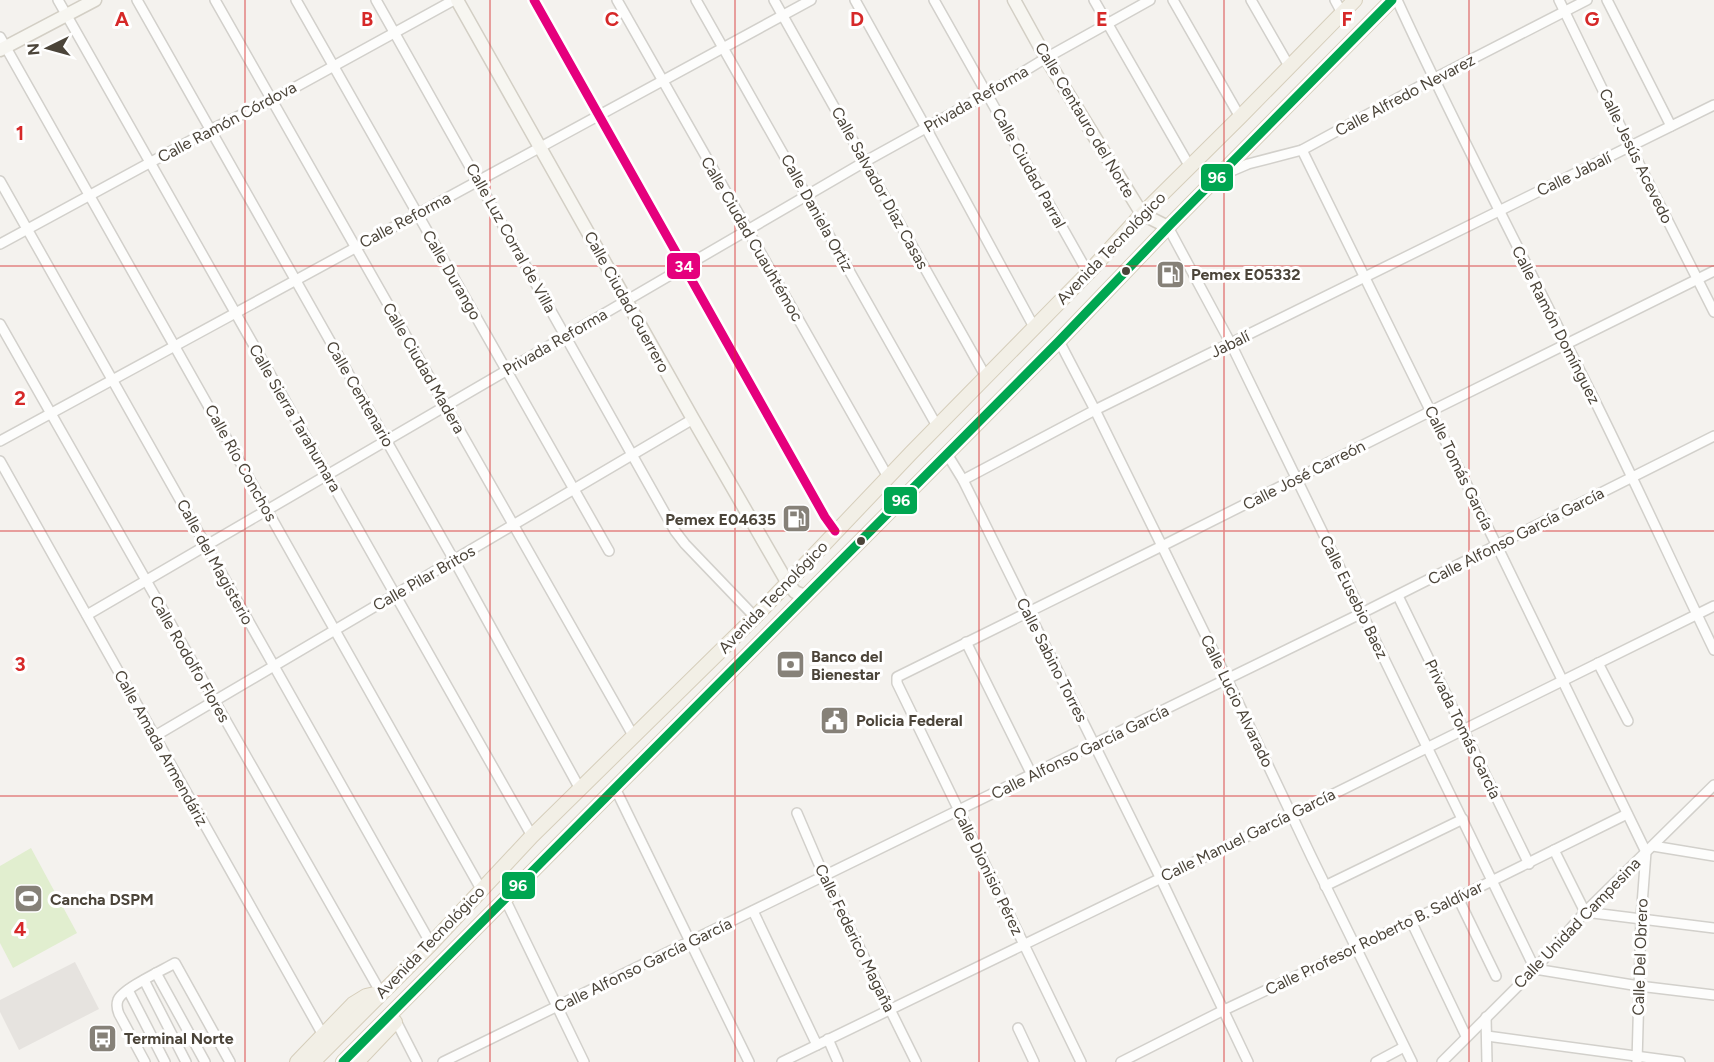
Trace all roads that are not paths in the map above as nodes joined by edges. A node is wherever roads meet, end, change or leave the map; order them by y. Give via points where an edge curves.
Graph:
1 (58, 0) edge
2 (95, 0) edge
3 (137, 0) edge
4 (215, 0) edge
5 (296, 0) edge
6 (376, 0) edge
7 (455, 0) edge
8 (534, 0) edge
9 (617, 0) edge
10 (696, 0) edge
11 (774, 0) edge
12 (811, 0) edge
13 (855, 0) edge
14 (934, 0) edge
15 (1014, 0) edge
16 (1094, 0) edge
17 (1150, 0) edge
18 (1173, 0) edge
19 (1251, 0) edge
20 (1335, 0) edge
21 (1355, 0) edge
22 (1395, 0) edge
23 (1559, 0) edge
24 (1587, 0) edge
25 (1607, 0) edge
26 (1565, 10) junction
27 (1342, 13) junction
28 (67, 15) junction
29 (782, 16) junction
30 (1107, 24) junction
31 (394, 32) junction
32 (2, 45) edge
33 (724, 48) junction
34 (1046, 58) junction
35 (332, 65) junction
36 (1289, 66) junction
37 (1433, 79) junction
38 (663, 81) junction
39 (987, 94) junction
40 (272, 100) junction
41 (1714, 105) edge
42 (599, 115) junction
43 (1240, 117) junction
44 (1671, 126) junction
45 (926, 128) junction
46 (210, 130) junction
47 (1630, 146) junction
48 (541, 147) junction
49 (1302, 150) junction
50 (866, 161) junction
51 (150, 164) junction
52 (1190, 167) junction
53 (1218, 177) junction
54 (0, 181) edge
55 (478, 181) junction
56 (90, 195) junction
57 (807, 195) junction
58 (1498, 211) junction
59 (418, 214) junction
60 (1142, 214) junction
61 (1168, 227) junction
62 (27, 229) junction
63 (747, 230) junction
64 (0, 244) edge
65 (356, 248) junction
66 (685, 267) junction
67 (1714, 271) edge
68 (1088, 273) junction
69 (1365, 276) junction
70 (295, 279) junction
71 (1697, 279) junction
72 (626, 301) junction
73 (1714, 312) edge
74 (235, 313) junction
75 (0, 324) edge
76 (1034, 327) junction
77 (566, 336) junction
78 (1059, 341) junction
79 (1566, 343) junction
80 (1231, 344) junction
81 (175, 346) junction
82 (506, 370) junction
83 (986, 377) junction
84 (112, 380) junction
85 (446, 406) junction
86 (1095, 410) junction
87 (1431, 411) junction
88 (50, 413) junction
89 (693, 419) junction
90 (937, 426) junction
91 (1714, 436) edge
92 (0, 441) edge
93 (387, 441) junction
94 (947, 454) junction
95 (633, 455) junction
96 (0, 460) edge
97 (327, 475) junction
98 (888, 477) junction
99 (1633, 477) junction
100 (1297, 479) junction
101 (963, 480) junction
102 (574, 490) junction
103 (267, 510) junction
104 (514, 526) junction
105 (835, 531) junction
106 (206, 545) junction
107 (1162, 546) junction
108 (1497, 546) junction
109 (609, 551) dead end
110 (454, 560) junction
111 (145, 580) junction
112 (787, 582) junction
113 (395, 595) junction
114 (805, 596) junction
115 (1398, 596) junction
116 (1714, 606) edge
117 (1028, 611) junction
118 (1362, 613) junction
119 (87, 615) junction
120 (1697, 615) junction
121 (755, 617) junction
122 (334, 630) junction
123 (966, 642) junction
124 (1714, 650) edge
125 (1598, 663) junction
126 (274, 666) junction
127 (897, 680) joint
128 (1227, 680) junction
129 (1562, 681) junction
130 (214, 701) junction
131 (1628, 721) dead end
132 (1463, 729) junction
133 (155, 736) junction
134 (633, 737) junction
135 (1094, 744) junction
136 (1427, 747) junction
137 (1032, 775) junction
138 (1713, 787) edge
139 (615, 788) junction
140 (580, 789) junction
141 (958, 811) junction
142 (797, 813) dead end
143 (1291, 814) junction
144 (1627, 814) junction
145 (1463, 819) junction
146 (531, 837) junction
147 (1649, 849) junction
148 (1554, 850) junction
149 (1714, 856) edge
150 (1528, 864) junction
151 (824, 876) junction
152 (1160, 877) junction
153 (1493, 881) junction
154 (1325, 886) junction
155 (481, 888) junction
156 (1458, 898) junction
157 (505, 899) junction
158 (753, 911) junction
159 (1585, 912) junction
160 (1641, 918) junction
161 (1411, 921) junction
162 (1714, 928) edge
163 (690, 942) junction
164 (431, 944) junction
165 (1024, 944) junction
166 (1356, 948) junction
167 (1535, 969) junction
168 (156, 974) junction
169 (1497, 976) dead end
170 (144, 980) junction
171 (1639, 986) junction
172 (128, 990) junction
173 (381, 993) junction
174 (1714, 995) edge
175 (557, 1007) junction
176 (890, 1010) junction
177 (1222, 1011) junction
178 (397, 1014) junction
179 (1486, 1017) junction
180 (1018, 1028) dead end
181 (323, 1035) junction
182 (1466, 1036) junction
183 (1486, 1036) junction
184 (828, 1039) junction
185 (817, 1045) junction
186 (1404, 1047) junction
187 (1637, 1059) edge
188 (145, 1062) edge
189 (165, 1062) edge
190 (186, 1062) edge
191 (205, 1062) edge
192 (230, 1062) edge
193 (297, 1062) edge
194 (314, 1062) edge
195 (343, 1062) edge
196 (357, 1062) edge
197 (417, 1062) edge
198 (443, 1062) edge
199 (584, 1062) edge
200 (749, 1062) edge
201 (782, 1062) edge
202 (838, 1062) edge
203 (916, 1062) edge
204 (1034, 1062) edge
205 (1081, 1062) edge
206 (1121, 1062) edge
207 (1248, 1062) edge
208 (1376, 1062) edge
209 (1412, 1062) edge
210 (1442, 1062) edge
211 (1487, 1062) edge
212 (1680, 1062) edge

1 - 28 street, Calle Sierra Tarahumara
2 - 28 street
3 - 46 street, Calle Centenario
4 - 40 street, Calle Ciudad Madera
5 - 35 street, Calle Durango
6 - 31 street, Calle Luz Corral de Villa
7 - 31 street, Calle Ramón Córdova
7 - 48 street, Calle Ciudad Guerrero
8 - 42 street
9 - 38 street, Calle Ciudad Cuauhtémoc
10 - 33 street, Calle Daniela Ortiz
11 - 29 street, Calle Salvador Díaz Casas
12 - 29 street, Calle Reforma
13 - 45 street
14 - 39 street, Calle Ciudad Parral
15 - 34 street, Calle Centauro del Norte
16 - 30 street
17 - 30 street, Privada Reforma
18 - 43 street
19 - 36 street
20 - 27 street
21 - 27 main road, Avenida Tecnológico
22 - 37 street, Calle Ramón Domínguez
22 - 53 main road, Avenida Tecnológico
23 - 26 street, Calle Jesús Acevedo
24 - 26 street, Calle Alfredo Nevarez
25 - 44 street
26 - 37 street, Calle Alfredo Nevarez
26 - 47 street, Calle Jesús Acevedo
27 - 36 main road, Avenida Tecnológico
28 - 32 street
28 - 51 street, Calle Sierra Tarahumara
29 - 33 street, Calle Reforma
29 - 50 street, Calle Salvador Díaz Casas
30 - 34 street, Privada Reforma
30 - 52 street
31 - 35 street, Calle Ramón Córdova
31 - 55 street, Calle Luz Corral de Villa
32 - 56 street, Calle Río Conchos
33 - 38 street, Calle Reforma
33 - 57 street, Calle Daniela Ortiz
34 - 39 street, Privada Reforma
34 - 60 street, Calle Centauro del Norte
35 - 40 street, Calle Ramón Córdova
35 - 59 street, Calle Durango
36 - 43 main road, Avenida Tecnológico
37 - 49 street, Calle Alfredo Nevarez
37 - 58 street, Calle Ramón Domínguez
38 - 42 street, Calle Reforma
38 - 63 street, Calle Ciudad Cuauhtémoc
39 - 45 street, Privada Reforma
39 - 68 street, Calle Ciudad Parral
40 - 46 street, Calle Ramón Córdova
40 - 65 street, Calle Ciudad Madera
41 - 44 street, Calle Jabalí
42 - 48 street, Calle Reforma
42 - 66 street
43 - 52 main road, Avenida Tecnológico
44 - 47 street, Calle Jabalí
45 - 50 street, Privada Reforma
45 - 76 street
46 - 51 street, Calle Ramón Córdova
46 - 70 street, Calle Centenario
47 - 58 street, Calle Jabalí
47 - 71 street, Calle Jesús Acevedo
48 - 55 street, Calle Reforma
48 - 72 street, Calle Ciudad Guerrero
49 - 53 street, Calle Alfredo Nevarez via 1248,164
49 - 69 street, Calle Tomás García
50 - 57 street, Privada Reforma
50 - 83 street, Calle Salvador Díaz Casas
51 - 56 street, Calle Ramón Córdova
51 - 74 street, Calle Sierra Tarahumara
52 - 60 main road, Avenida Tecnológico
53 - 61 main road, Avenida Tecnológico
54 - 62 street, Calle del Magisterio
55 - 59 street, Calle Reforma
55 - 77 street, Calle Luz Corral de Villa
56 - 62 street, Calle Ramón Córdova
56 - 81 street, Calle Río Conchos
57 - 63 street, Privada Reforma
57 - 90 street, Calle Daniela Ortiz
58 - 69 street, Jabalí
58 - 79 street, Calle Ramón Domínguez
59 - 65 street, Calle Reforma
59 - 82 street, Calle Durango
60 - 61 street, Calle Centauro del Norte
60 - 68 main road, Avenida Tecnológico
61 - 78 main road, Avenida Tecnológico
61 - 80 street, Calle Eusebio Baez
62 - 64 street, Calle Ramón Córdova
62 - 84 street, Calle del Magisterio
63 - 66 street, Privada Reforma
63 - 98 street, Calle Ciudad Cuauhtémoc
65 - 70 street, Calle Reforma
65 - 85 street, Calle Ciudad Madera
66 - 72 street, Privada Reforma
66 - 105 street
67 - 71 street, Calle José Carreón
68 - 76 main road, Avenida Tecnológico
69 - 80 street, Jabalí
69 - 87 street, Calle Tomás García
70 - 74 street, Calle Reforma
70 - 93 street, Calle Centenario
71 - 73 street, Calle Jesús Acevedo
71 - 79 street, Calle José Carreón
72 - 77 street, Privada Reforma
72 - 89 street, Calle Ciudad Guerrero
74 - 81 street, Calle Reforma
74 - 97 street, Calle Sierra Tarahumara
75 - 88 street, Calle Rodolfo Flores
76 - 83 main road, Avenida Tecnológico
77 - 82 street, Privada Reforma
77 - 95 street, Calle Luz Corral de Villa
78 - 86 street, Calle Lucio Alvarado
78 - 94 main road, Avenida Tecnológico
79 - 87 street, Calle José Carreón
79 - 99 street, Calle Ramón Domínguez
80 - 86 street, Jabalí
80 - 100 street, Calle Eusebio Baez
81 - 84 street, Calle Reforma
81 - 103 street, Calle Río Conchos
82 - 85 street, Privada Reforma
82 - 102 street, Calle Durango
83 - 90 main road, Avenida Tecnológico
84 - 88 street, Calle Reforma
84 - 106 street, Calle del Magisterio
85 - 93 street, Privada Reforma
85 - 104 street, Calle Ciudad Madera
86 - 101 street, Jabalí
86 - 107 street, Calle Lucio Alvarado
87 - 100 street, Calle José Carreón
87 - 108 street, Calle Tomás García
88 - 92 street, Calle Reforma
88 - 111 street, Calle Rodolfo Flores
89 - 95 street, Calle Pilar Britos
89 - 112 street, Calle Ciudad Guerrero
90 - 98 main road, Avenida Tecnológico
91 - 99 street, Calle Alfonso García García
93 - 97 street, Privada Reforma
93 - 110 street, Calle Centenario
94 - 101 street, Calle Sabino Torres
94 - 114 main road, Avenida Tecnológico
95 - 102 street, Calle Pilar Britos
95 - 121 street, Calle Luz Corral de Villa via 680,538
96 - 119 street, Calle Amada Armendáriz
97 - 103 street, Privada Reforma
97 - 113 street, Calle Sierra Tarahumara
98 - 105 main road, Avenida Tecnológico
99 - 108 street, Calle Alfonso García García
99 - 120 street, Calle Ramón Domínguez
100 - 107 street, Calle José Carreón
100 - 118 street, Calle Eusebio Baez
101 - 117 street, Calle Sabino Torres
102 - 104 street, Calle Pilar Britos
102 - 109 street, Calle Durango
103 - 106 street, Privada Reforma
103 - 122 street, Calle Río Conchos
104 - 110 street, Calle Pilar Britos
104 - 134 street, Calle Ciudad Madera
105 - 112 main road, Avenida Tecnológico
106 - 111 street, Privada Reforma
106 - 126 street, Calle del Magisterio
107 - 117 street, Calle José Carreón
107 - 128 street, Calle Lucio Alvarado
108 - 115 street, Calle Alfonso García García
108 - 129 street, Calle Tomás García
110 - 113 street, Calle Pilar Britos
110 - 140 street, Calle Centenario
111 - 119 street, Privada Reforma
111 - 130 street, Calle Rodolfo Flores
112 - 114 street, Calle Ciudad Guerrero
112 - 121 main road, Avenida Tecnológico
113 - 122 street, Calle Pilar Britos
113 - 146 street, Calle Sierra Tarahumara
114 - 139 main road, Avenida Tecnológico
115 - 118 street, Calle Alfonso García García
115 - 132 street, Privada Tomás García
116 - 120 street, Calle Manuel García García
117 - 123 street, Calle José Carreón
117 - 135 street, Calle Sabino Torres
118 - 128 street, Calle Alfonso García García
118 - 136 street, Calle Eusebio Baez
119 - 133 street, Calle Amada Armendáriz
120 - 124 street, Calle Ramón Domínguez
120 - 125 street, Calle Manuel García García
121 - 134 main road, Avenida Tecnológico
122 - 126 street, Calle Pilar Britos
122 - 155 street, Calle Río Conchos
123 - 127 street, Calle José Carreón
123 - 137 street
125 - 129 street, Calle Manuel García García
125 - 131 street
126 - 130 street, Calle Pilar Britos
126 - 164 street, Calle del Magisterio
127 - 141 street, Calle Dionisio Pérez
128 - 135 street, Calle Alfonso García García
128 - 143 street, Calle Lucio Alvarado
129 - 132 street, Calle Manuel García García
129 - 144 street, Calle Tomás García
130 - 133 street, Calle Pilar Britos
130 - 173 street, Calle Rodolfo Flores
132 - 136 street, Calle Manuel García García
132 - 150 street, Privada Tomás García
133 - 181 street, Calle Amada Armendáriz
134 - 140 main road, Avenida Tecnológico
135 - 137 street, Calle Alfonso García García
135 - 152 street, Calle Sabino Torres
136 - 143 street, Calle Manuel García García
136 - 145 street, Calle Eusebio Baez
137 - 141 street, Calle Alfonso García García
138 - 147 street, Calle Unidad Campesina
139 - 157 main road, Avenida Tecnológico
139 - 163 street
140 - 146 main road, Avenida Tecnológico
141 - 151 street, Calle Alfonso García García
141 - 165 street, Calle Dionisio Pérez
142 - 151 street, Calle Federico Magaña
143 - 152 street, Calle Manuel García García
143 - 154 street, Calle Lucio Alvarado
144 - 147 street, Calle Tomás García
144 - 148 street, Calle Profesor Roberto B. Saldívar
145 - 153 street, Calle Eusebio Baez
145 - 154 street
146 - 155 main road, Avenida Tecnológico
147 - 149 street
147 - 159 street, Calle Unidad Campesina
147 - 160 street, Calle Del Obrero
148 - 150 street, Calle Profesor Roberto B. Saldívar
148 - 159 street
150 - 153 street, Calle Profesor Roberto B. Saldívar
151 - 158 street, Calle Alfonso García García
151 - 176 street, Calle Federico Magaña
152 - 165 street, Calle Manuel García García
152 - 177 street, Calle Sabino Torres
153 - 156 street, Calle Profesor Roberto B. Saldívar
153 - 167 street, Calle Eusebio Baez
154 - 166 street, Calle Lucio Alvarado
155 - 164 main road, Avenida Tecnológico
156 - 161 street, Calle Profesor Roberto B. Saldívar
156 - 169 street
157 - 175 street
157 - 178 main road, Avenida Tecnológico
158 - 163 street, Calle Alfonso García García
158 - 185 street
159 - 160 street
159 - 167 street, Calle Unidad Campesina
160 - 162 street
160 - 171 street, Calle Del Obrero
161 - 166 street, Calle Profesor Roberto B. Saldívar
161 - 182 street
163 - 175 street, Calle Alfonso García García
163 - 200 street
164 - 173 main road, Avenida Tecnológico
165 - 176 street, Calle Manuel García García
165 - 205 street, Calle Dionisio Pérez
166 - 177 street, Calle Profesor Roberto B. Saldívar
166 - 186 street, Calle Lucio Alvarado
167 - 171 street
167 - 179 street, Calle Unidad Campesina
168 - 170 street
168 - 191 street
168 - 192 street via 175,963
170 - 172 street
170 - 190 street
171 - 174 street
171 - 187 street, Calle Del Obrero
172 - 188 street via 116,1007
172 - 189 street
173 - 181 main road via 353,1004
173 - 194 main road, Avenida Tecnológico
175 - 198 street, Calle Alfonso García García
175 - 199 street
176 - 184 street, Calle Manuel García García
176 - 203 street, Calle Federico Magaña
177 - 206 street, Calle Profesor Roberto B. Saldívar
177 - 207 street, Calle Sabino Torres
178 - 195 main road, Avenida Tecnológico
178 - 196 main road
178 - 197 street
179 - 182 street, Calle Unidad Campesina
179 - 183 street
180 - 204 street
181 - 193 main road
182 - 210 street, Calle Unidad Campesina
183 - 187 street
183 - 211 street
184 - 185 street, Calle Manuel García García
184 - 202 street
185 - 201 street, Calle Manuel García García
186 - 208 street
186 - 209 street, Calle Lucio Alvarado
187 - 212 street

